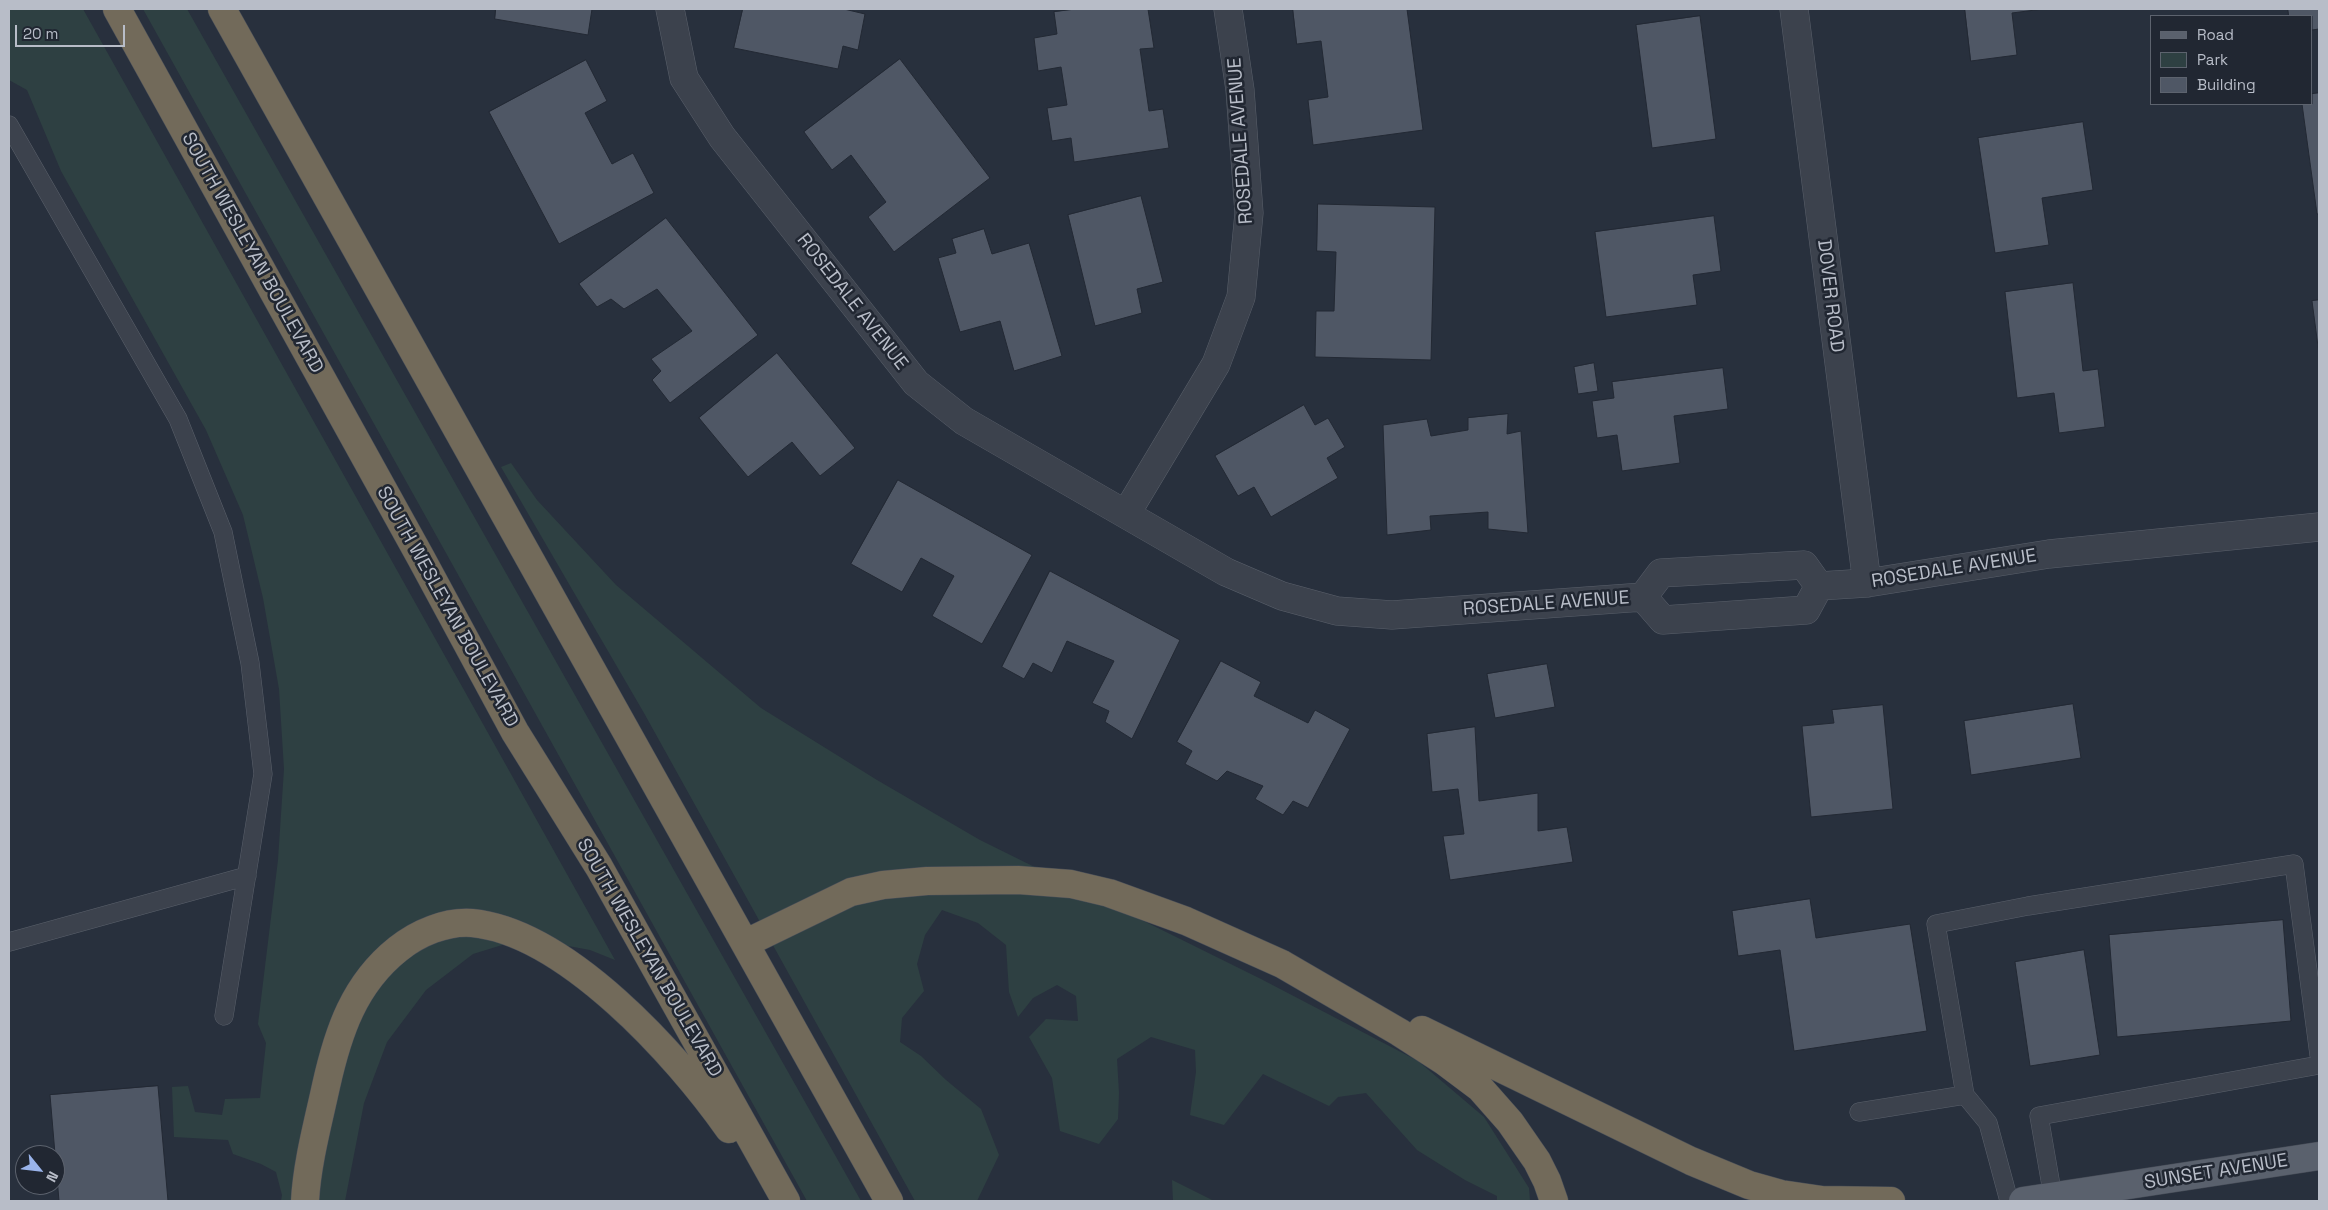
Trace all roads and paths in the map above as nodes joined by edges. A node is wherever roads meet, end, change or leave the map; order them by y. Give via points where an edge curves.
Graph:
1 (117, 9) edge
2 (222, 9) edge
3 (670, 9) edge
4 (1228, 9) edge
5 (1794, 9) edge
6 (9, 125) edge
7 (1126, 514) junction
8 (2319, 527) edge
9 (1866, 583) junction
10 (1819, 586) junction
11 (1643, 598) junction
12 (247, 876) junction
13 (9, 942) edge
14 (746, 942) junction
15 (1282, 964) junction
16 (224, 1016) dead end
17 (2319, 1054) edge
18 (2319, 1065) edge
19 (1965, 1095) junction
20 (1859, 1112) dead end
21 (2319, 1156) edge
22 (2053, 1197) junction
23 (305, 1201) edge
24 (778, 1201) edge
25 (786, 1201) edge
26 (889, 1201) edge
27 (1554, 1201) edge
28 (1892, 1201) edge
29 (2009, 1201) edge
30 (2023, 1201) edge

1 - 25 highway, SOUTH WESLEYAN BOULEVARD via 515,732 600,866
2 - 14 highway
3 - 7 street, ROSEDALE AVENUE via 684,78 722,137 916,383 964,422
4 - 7 street, ROSEDALE AVENUE via 1240,90 1249,213 1241,297 1216,364
5 - 9 street, DOVER ROAD
6 - 12 lane via 178,419 223,532 250,663 263,774
7 - 11 street, ROSEDALE AVENUE via 1226,572 1282,596 1337,611 1392,615
8 - 9 street, ROSEDALE AVENUE via 2049,554
9 - 10 street, ROSEDALE AVENUE
10 - 11 street, ROSEDALE AVENUE via 1806,610 1663,620
10 - 11 street via 1804,564 1661,573
12 - 13 lane
12 - 16 lane
14 - 15 highway via 859,890 927,881 1018,880 1071,884 1109,892 1186,921
14 - 26 highway
15 - 27 highway via 1399,1032 1480,1088 1523,1138 1547,1181
15 - 28 highway via 1722,1175 1781,1194 1822,1200
17 - 19 lane via 2294,864 2028,906 1936,924
18 - 22 lane via 2039,1116
19 - 20 lane
19 - 29 lane via 1988,1123
21 - 22 main road, SUNSET AVENUE
22 - 30 main road, SUNSET AVENUE
23 - 24 highway via 311,1156 334,1049 354,999 386,959 407,942 438,927 470,923 495,927 524,938 553,952 583,973 678,1064 708,1100

